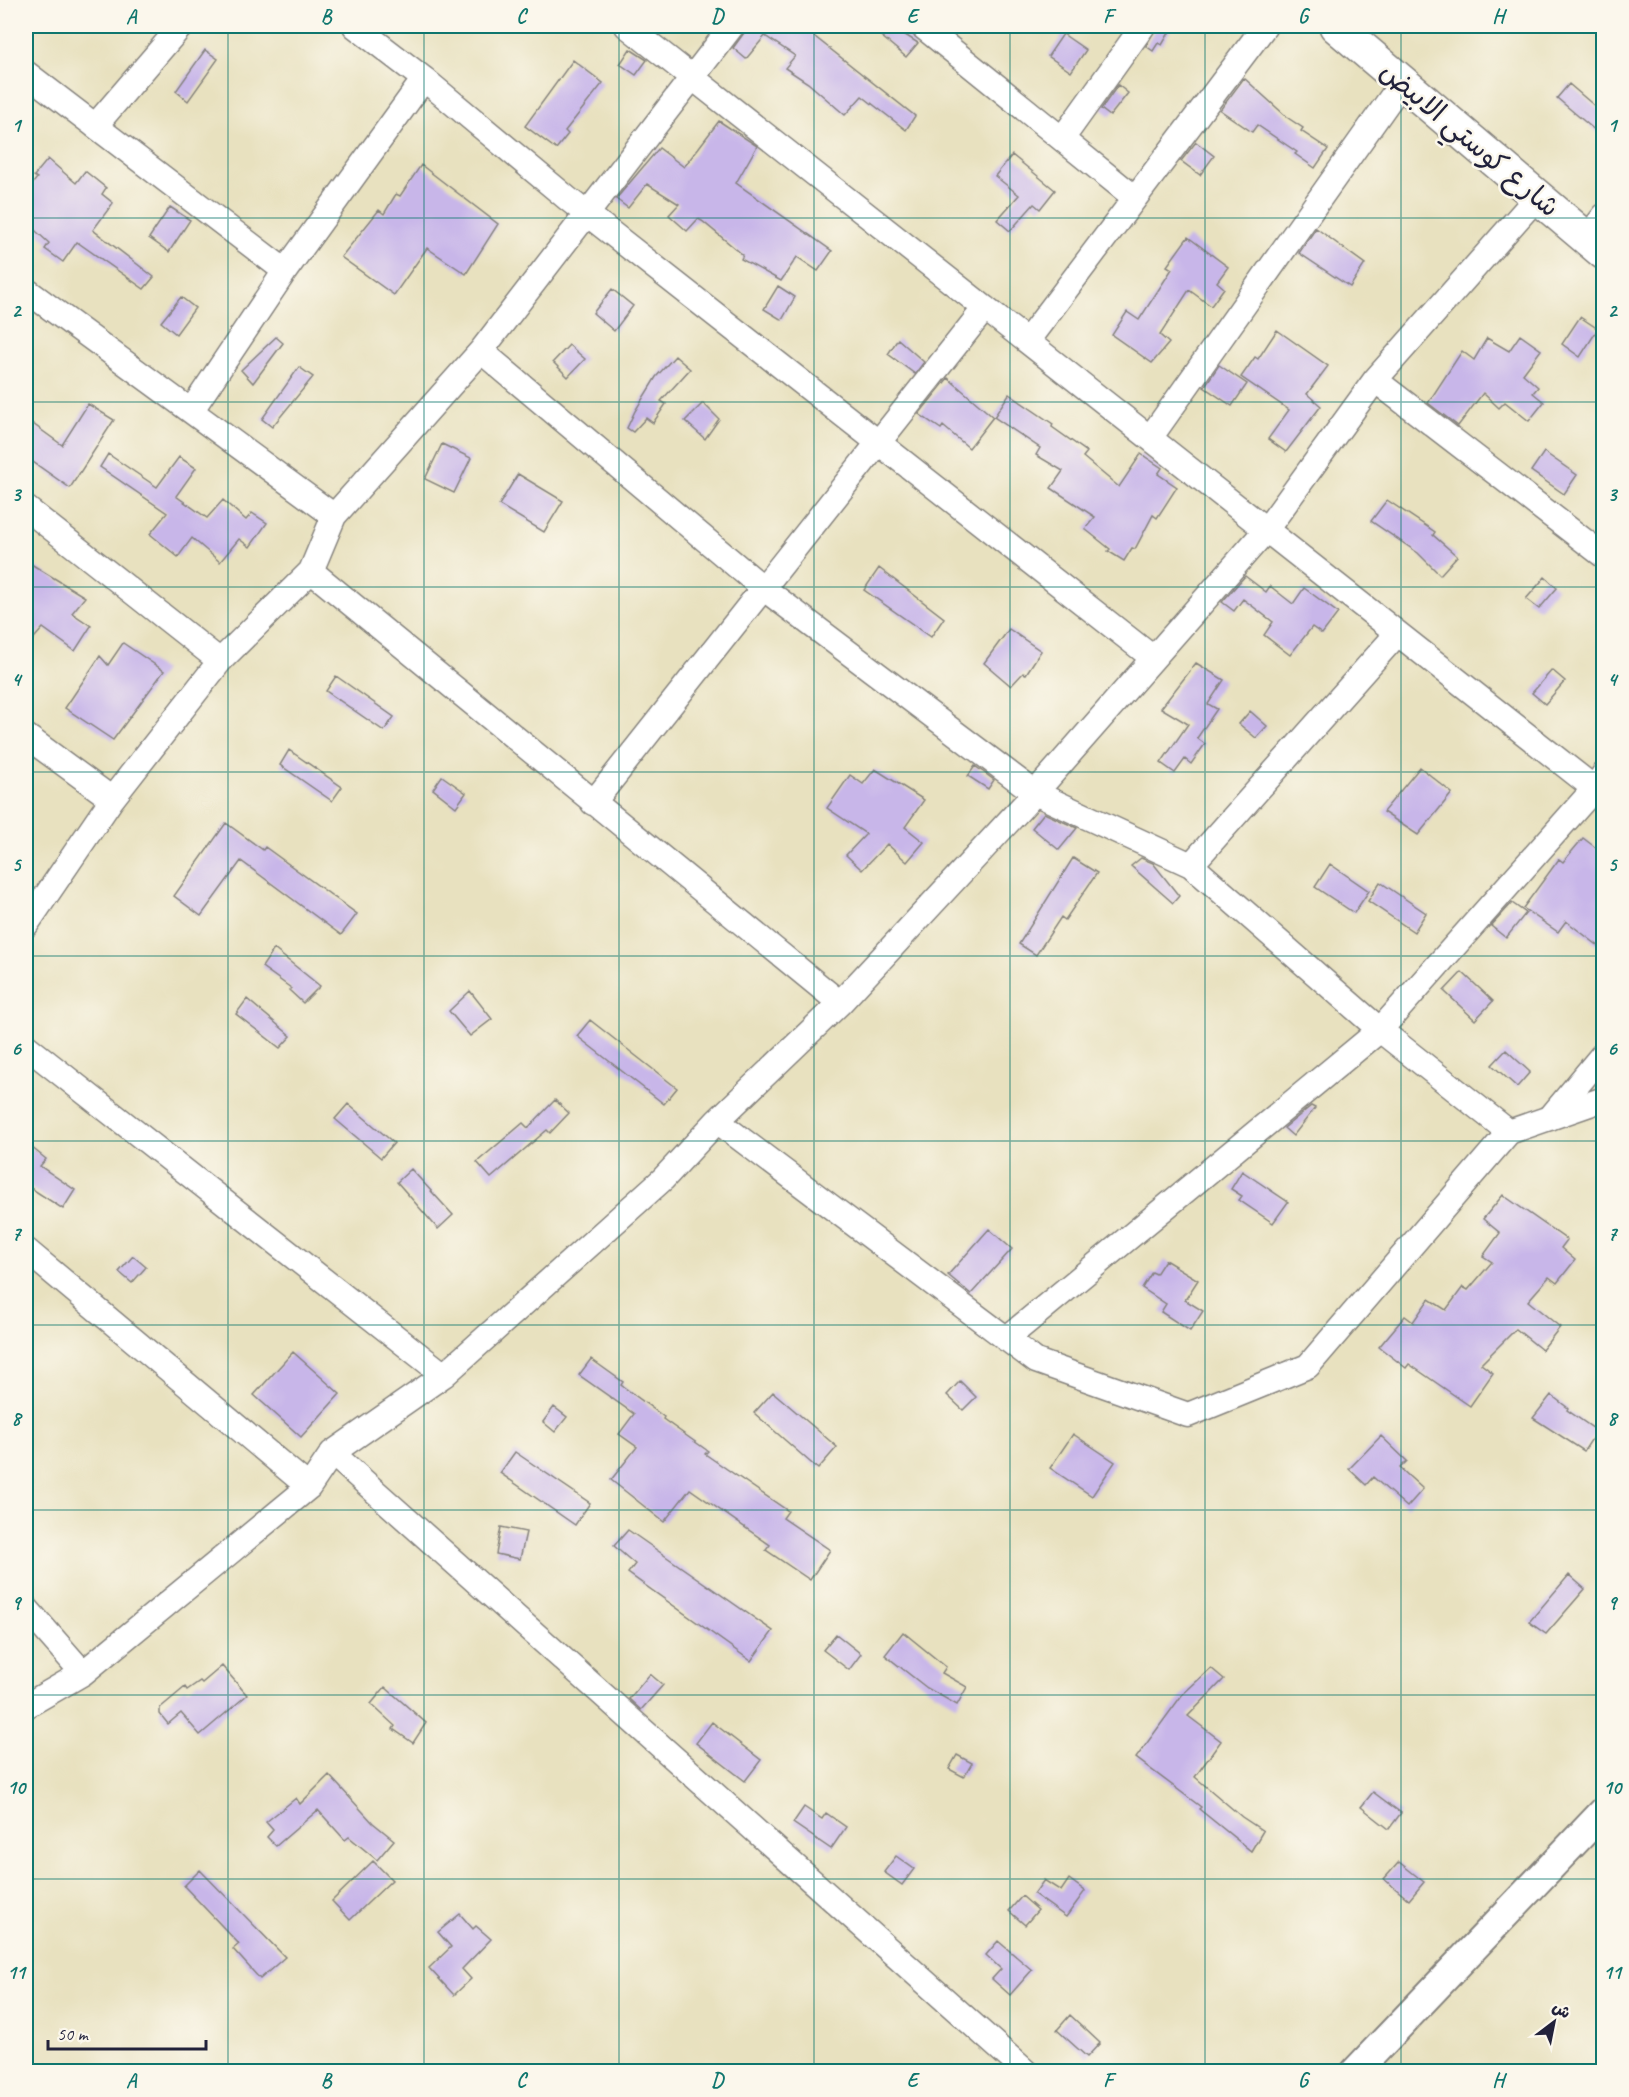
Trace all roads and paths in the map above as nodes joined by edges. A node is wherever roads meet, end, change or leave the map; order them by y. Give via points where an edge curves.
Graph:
1 (181, 26) edge
2 (355, 26) edge
3 (627, 26) edge
4 (732, 26) edge
5 (1143, 26) edge
6 (1265, 26) edge
7 (1336, 26) edge
8 (933, 29) edge
9 (26, 73) edge
10 (692, 77) junction
11 (424, 79) junction
12 (1403, 81) junction
13 (95, 126) junction
14 (1062, 139) junction
15 (1538, 196) junction
16 (1135, 198) junction
17 (587, 213) junction
18 (1598, 236) edge
19 (285, 271) junction
20 (26, 291) edge
21 (985, 308) junction
22 (1027, 341) junction
23 (481, 351) junction
24 (1375, 380) junction
25 (190, 411) junction
26 (1150, 438) junction
27 (878, 442) junction
28 (26, 508) edge
29 (333, 516) junction
30 (1266, 530) junction
31 (1604, 556) edge
32 (311, 571) junction
33 (763, 588) junction
34 (1397, 634) junction
35 (1153, 658) junction
36 (220, 662) junction
37 (26, 736) edge
38 (1600, 786) edge
39 (1035, 793) junction
40 (112, 799) junction
41 (593, 803) junction
42 (1191, 865) junction
43 (26, 925) edge
44 (840, 1003) junction
45 (1380, 1030) junction
46 (26, 1046) edge
47 (1604, 1053) edge
48 (1604, 1099) edge
49 (1550, 1118) junction
50 (717, 1121) junction
51 (1509, 1132) junction
52 (26, 1250) edge
53 (1006, 1339) junction
54 (444, 1375) junction
55 (332, 1452) junction
56 (309, 1487) junction
57 (26, 1608) edge
58 (83, 1673) junction
59 (26, 1706) edge
60 (1604, 1811) edge
61 (1026, 2072) edge
62 (1354, 2072) edge

1 - 13 street
2 - 11 street
3 - 10 street
4 - 10 street
5 - 14 street
6 - 16 street
7 - 12 highway, شارع كوستي الابيض
8 - 14 street
9 - 13 street
10 - 17 street
10 - 21 street
11 - 17 street
11 - 19 street
12 - 15 highway, شارع كوستي الابيض
12 - 26 street
13 - 19 street
14 - 16 street
15 - 18 highway, شارع كوستي الابيض
15 - 24 street
16 - 22 street
17 - 23 street
17 - 27 street
19 - 25 street
20 - 25 street
21 - 22 street
21 - 27 street
22 - 26 street
23 - 29 street
23 - 33 street
24 - 30 street
24 - 31 street
25 - 29 street
26 - 30 street
27 - 33 street
27 - 35 street
28 - 36 street
29 - 32 street
30 - 34 street
30 - 35 street
32 - 36 street
32 - 41 street
33 - 39 street
33 - 41 street
34 - 38 street
34 - 42 street
35 - 39 street
36 - 40 street
37 - 40 street
38 - 45 street
39 - 42 street
39 - 44 street
40 - 43 street
41 - 44 street
42 - 45 street
44 - 50 street
45 - 51 street
45 - 53 street
46 - 54 street
47 - 49 street
48 - 49 street
49 - 51 street
50 - 53 street
50 - 54 street via 663,1179
51 - 53 street via 1308,1366 1188,1415 1036,1361
52 - 56 street
54 - 55 street
55 - 56 street
55 - 61 street
56 - 58 street
57 - 58 street
58 - 59 street
60 - 62 street

